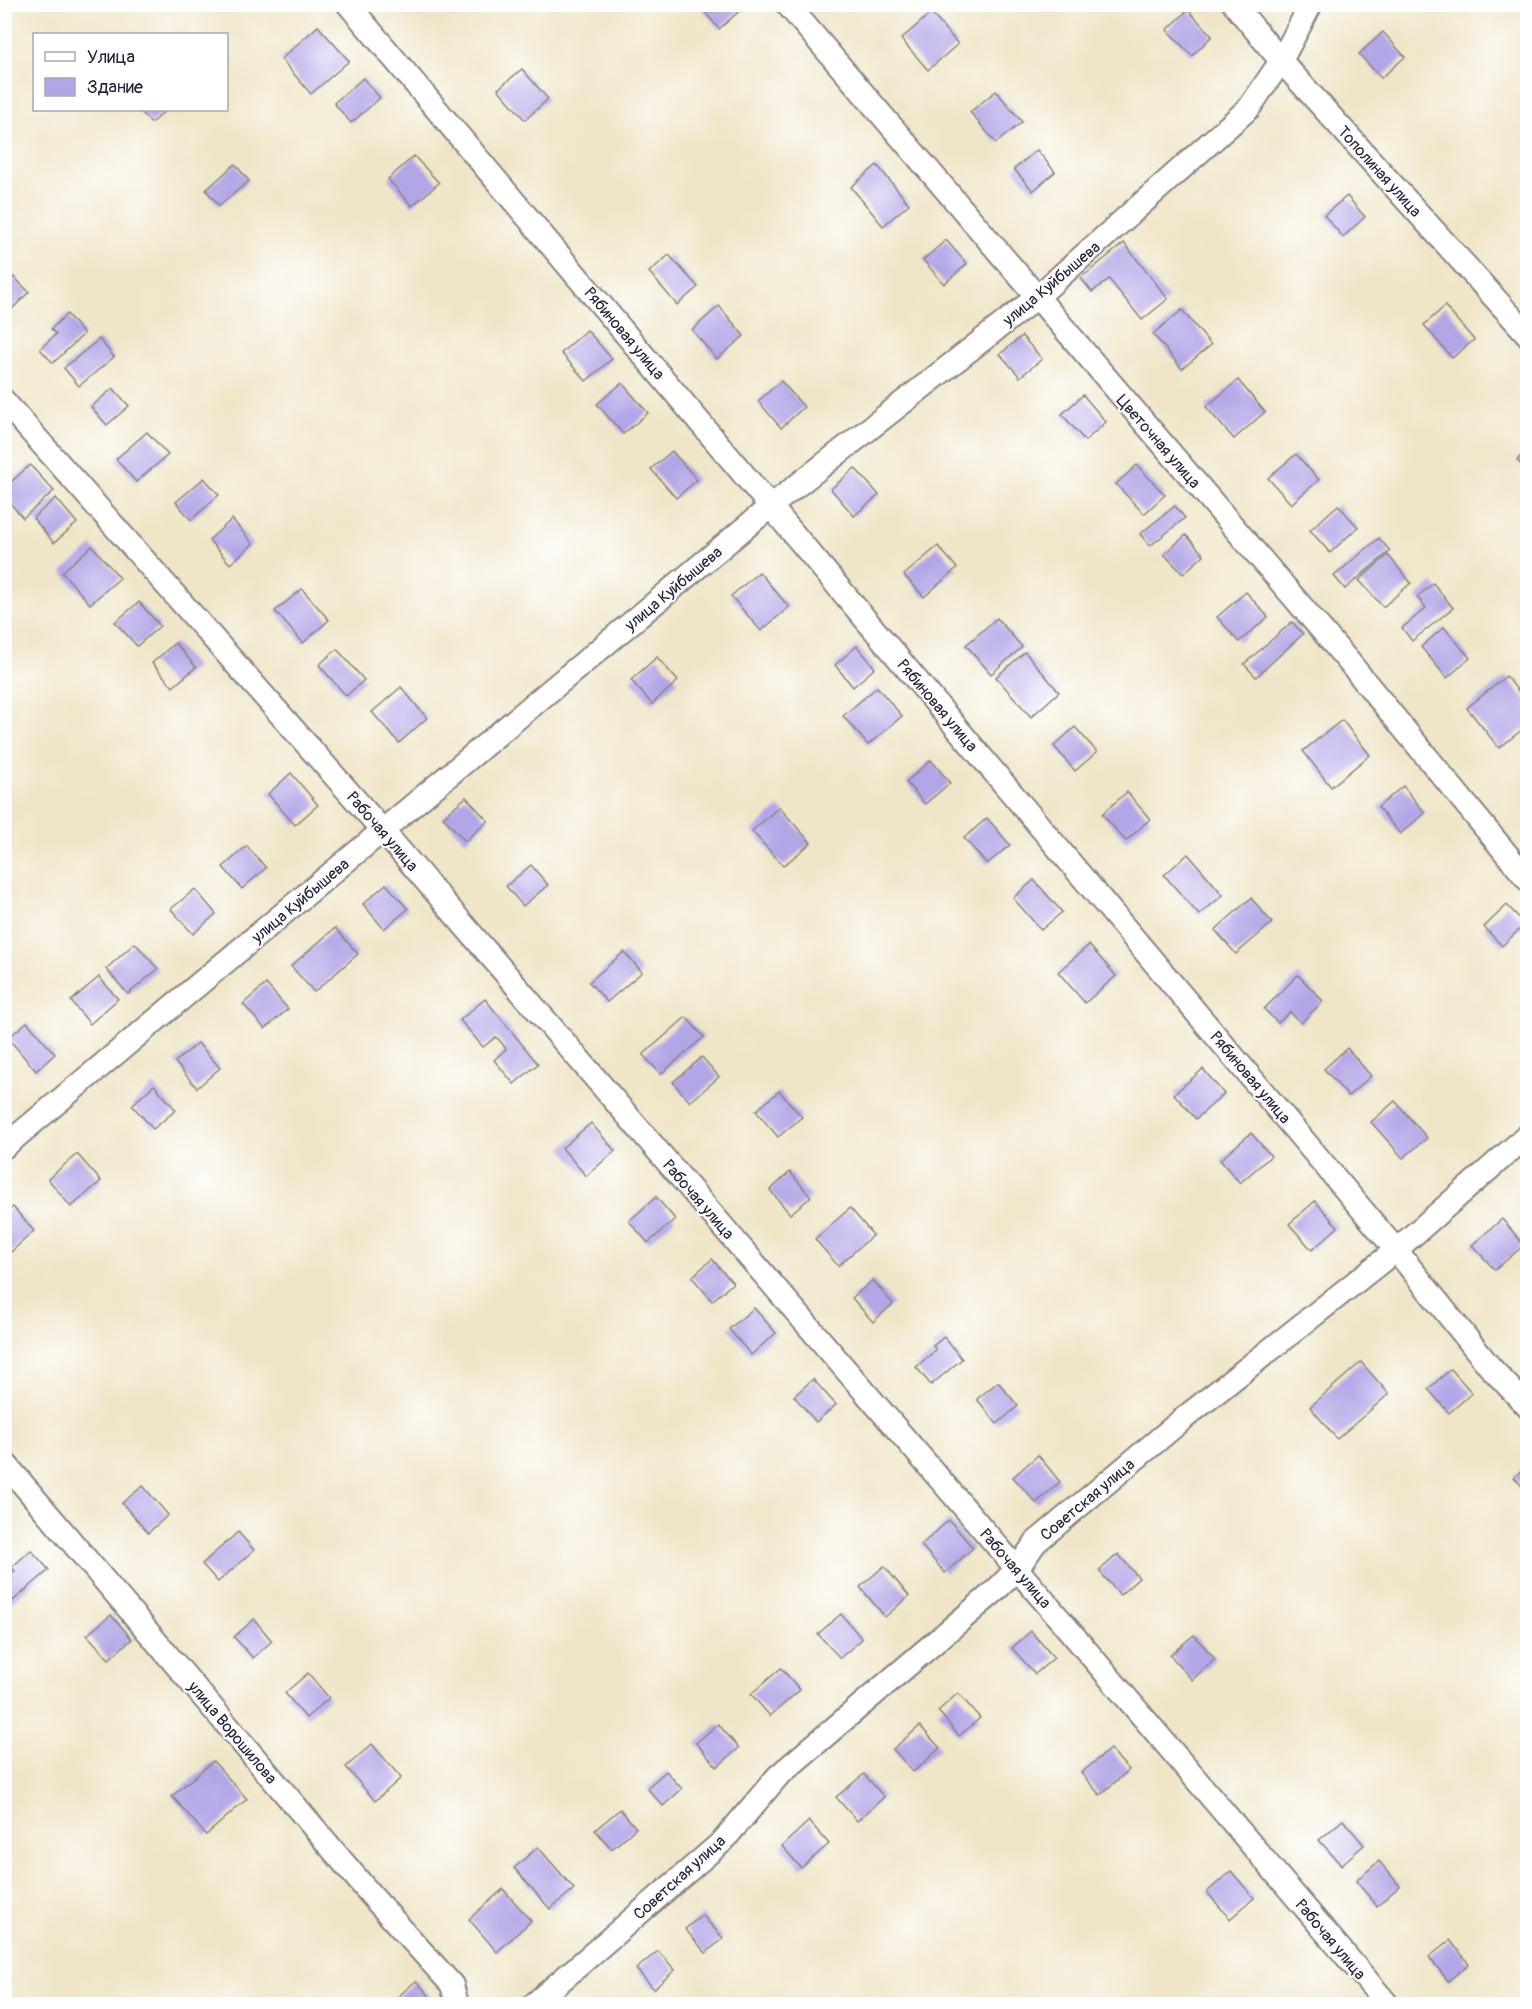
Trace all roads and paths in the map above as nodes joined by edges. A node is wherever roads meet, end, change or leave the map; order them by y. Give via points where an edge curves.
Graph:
1 (348, 4) edge
2 (787, 4) edge
3 (1234, 4) edge
4 (1311, 4) edge
5 (1281, 61) junction
6 (1036, 297) junction
7 (1527, 335) edge
8 (4, 401) edge
9 (771, 506) junction
10 (383, 831) junction
11 (1527, 880) edge
12 (1527, 1135) edge
13 (4, 1147) edge
14 (1396, 1250) junction
15 (1527, 1407) edge
16 (4, 1462) edge
17 (1017, 1569) junction
18 (457, 2004) edge
19 (534, 2004) edge
20 (1387, 2004) edge

1 - 9 street, Рябиновая улица
2 - 6 street, Цветочная улица
3 - 5 street, Тополиная улица
4 - 5 street, улица Куйбышева
5 - 6 street, улица Куйбышева via 1249,108
5 - 7 street, Тополиная улица
6 - 9 street, улица Куйбышева
6 - 11 street, Цветочная улица via 1349,662
8 - 10 street, Рабочая улица
9 - 10 street, улица Куйбышева
9 - 14 street, Рябиновая улица
10 - 13 street, улица Куйбышева
10 - 17 street, Рабочая улица
12 - 14 street, Советская улица
14 - 15 street, Рябиновая улица
14 - 17 street, Советская улица via 1036,1542
16 - 18 street, улица Ворошилова via 452,1985
17 - 19 street, Советская улица via 778,1776 723,1841
17 - 20 street, Рабочая улица

